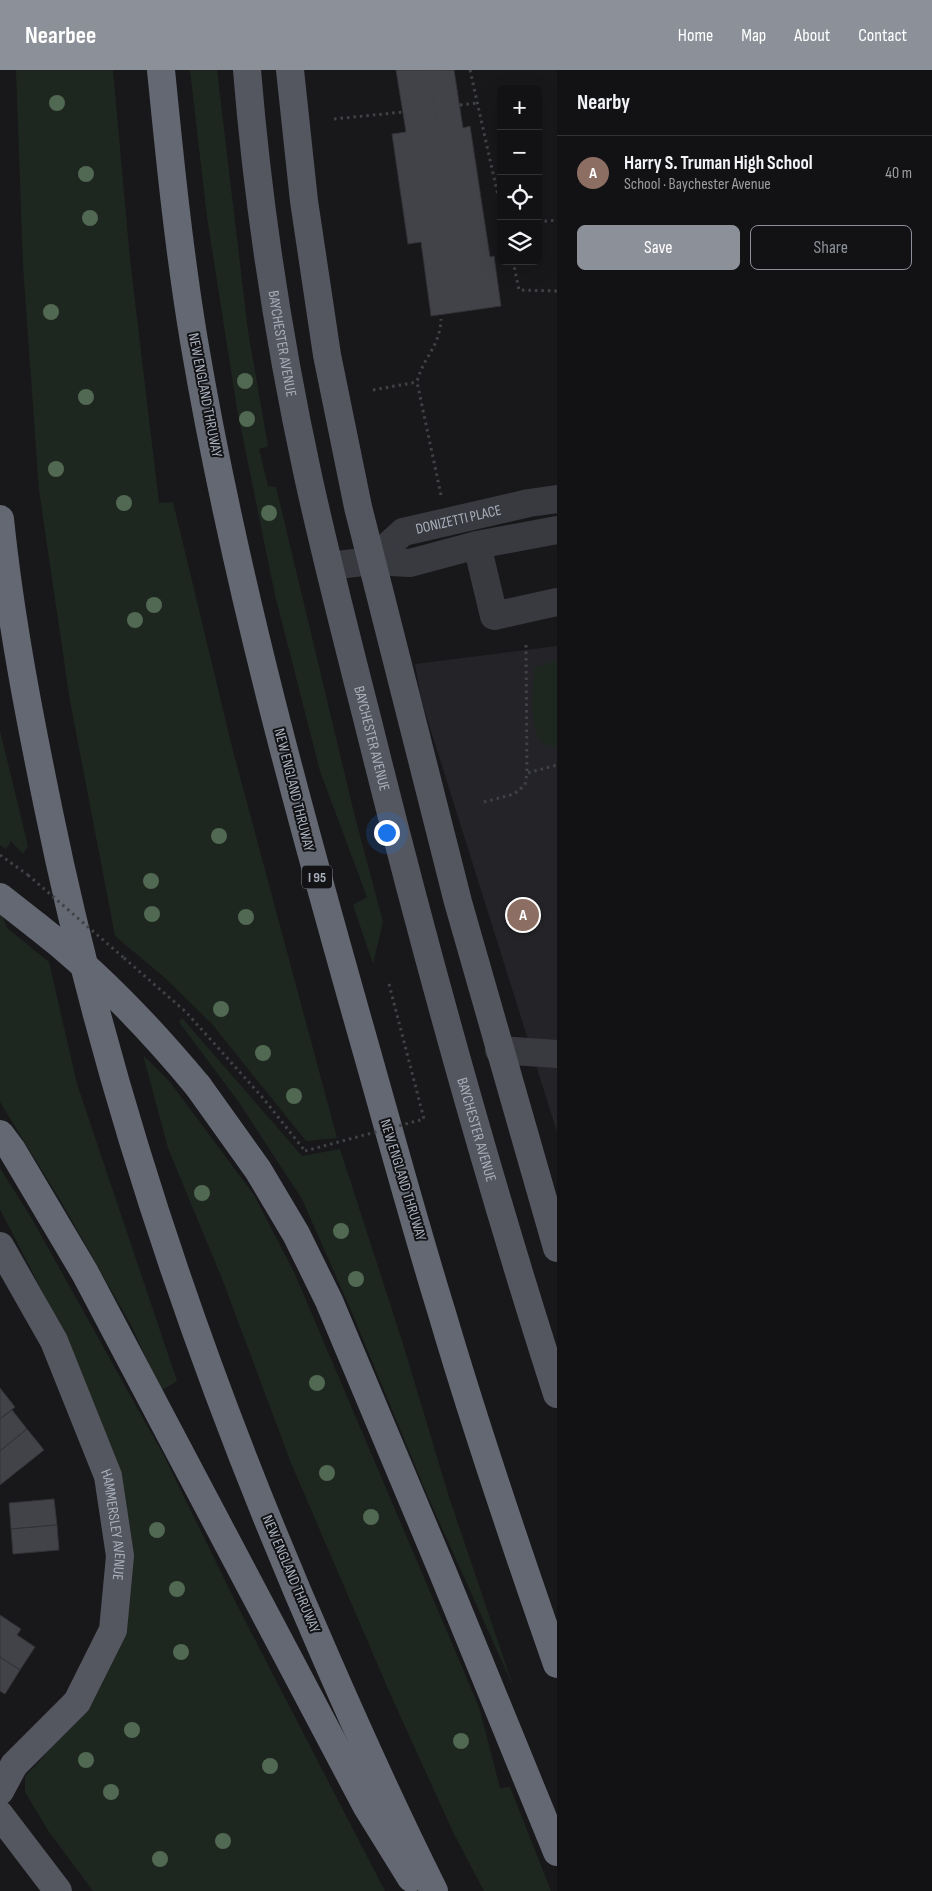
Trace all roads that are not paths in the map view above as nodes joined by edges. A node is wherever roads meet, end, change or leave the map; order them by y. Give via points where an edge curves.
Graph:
1 (161, 70) edge
2 (247, 70) edge
3 (290, 70) edge
4 (557, 500) edge
5 (0, 519) edge
6 (557, 530) edge
7 (477, 545) junction
8 (371, 561) junction
9 (329, 566) junction
10 (557, 602) edge
11 (0, 897) edge
12 (499, 1050) junction
13 (557, 1054) edge
14 (0, 1134) edge
15 (0, 1246) edge
16 (557, 1248) edge
17 (557, 1394) edge
18 (557, 1664) edge
19 (0, 1791) edge
20 (0, 1815) edge
21 (557, 1852) edge
22 (58, 1891) edge
23 (419, 1891) edge
24 (434, 1891) edge

1 - 18 highway, NEW ENGLAND THRUWAY / I 95 via 178,230 194,340 235,544 274,710 324,903 441,1311 504,1512
2 - 9 main road, BAYCHESTER AVENUE via 258,183 278,319
3 - 8 main road via 304,201 327,355
4 - 8 street, DONIZETTI PLACE via 529,503 403,532
5 - 24 highway, NEW ENGLAND THRUWAY via 20,664 62,875 100,1028 162,1234 209,1369 290,1574
6 - 7 street, DONIZETTI PLACE
7 - 8 street, DONIZETTI PLACE via 410,563
7 - 10 street via 494,616
8 - 9 street, DONIZETTI PLACE
8 - 12 main road via 432,805
9 - 17 main road, BAYCHESTER AVENUE via 426,950
11 - 21 highway, bridge via 80,960 157,1037 198,1086 258,1170 296,1234 329,1301 438,1559
12 - 13 street
12 - 16 main road
14 - 23 highway via 85,1273 367,1807
15 - 19 main road, HAMMERSLEY AVENUE via 54,1341 108,1476 120,1556 113,1630 77,1702 14,1765
20 - 22 main road

